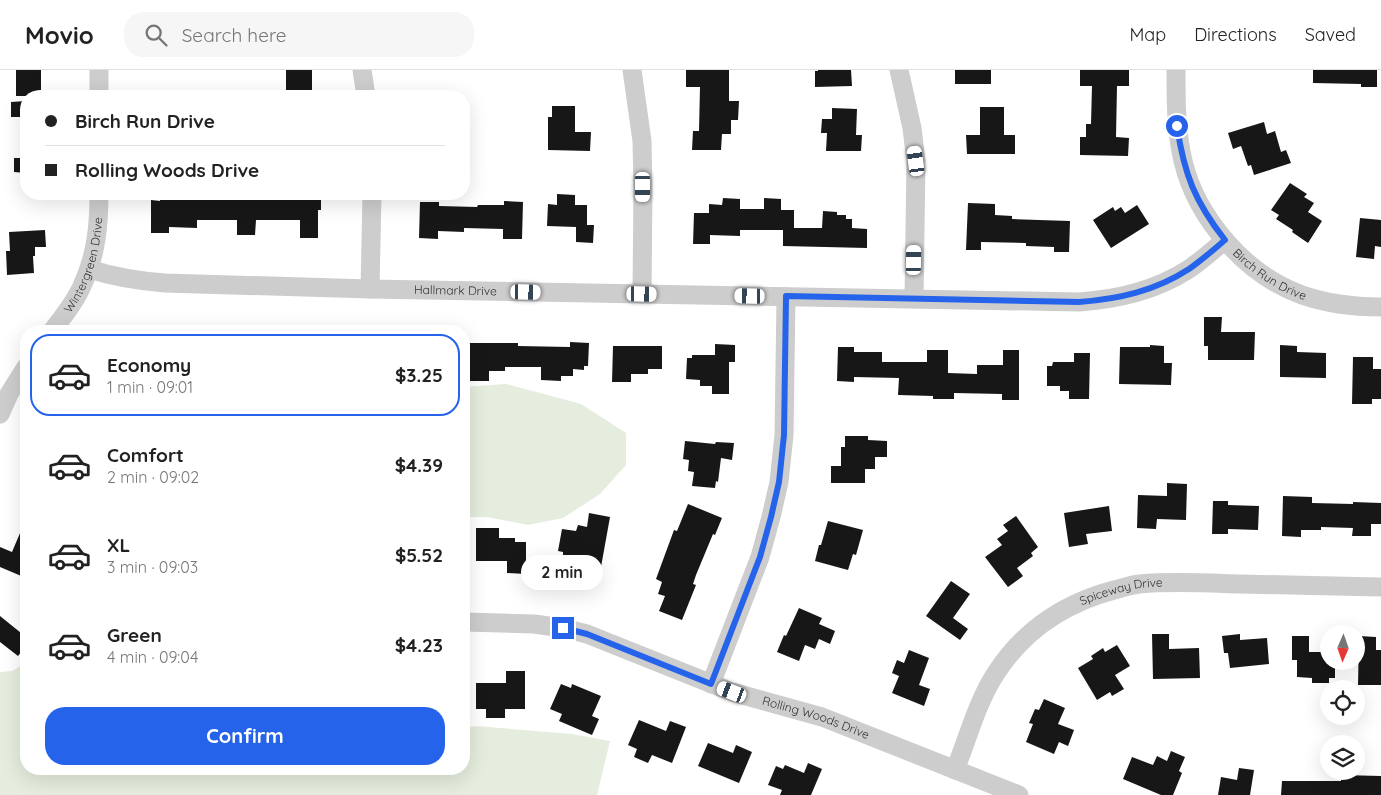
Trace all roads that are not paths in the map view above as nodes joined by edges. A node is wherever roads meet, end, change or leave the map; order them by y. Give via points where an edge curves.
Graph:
1 (99, 70) edge
2 (362, 70) edge
3 (632, 70) edge
4 (899, 70) edge
5 (1176, 70) edge
6 (99, 90) edge
7 (365, 90) edge
8 (99, 200) edge
9 (372, 200) edge
10 (1225, 240) junction
11 (89, 269) junction
12 (370, 289) junction
13 (642, 294) junction
14 (786, 296) junction
15 (914, 299) junction
16 (1381, 307) edge
17 (57, 325) edge
18 (20, 377) edge
19 (0, 414) edge
20 (1381, 587) edge
21 (470, 622) edge
22 (711, 684) junction
23 (955, 770) junction
24 (1019, 795) edge

1 - 6 street
2 - 7 street
3 - 13 street via 642,141
4 - 15 street via 916,161
5 - 10 street, Birch Run Drive via 1177,126 1183,162 1201,204
8 - 11 street, Wintergreen Drive via 99,224
9 - 12 street
10 - 15 street, Hallmark Drive via 1169,281 1125,296 1079,302
10 - 16 street, Birch Run Drive via 1244,260 1279,285 1302,295 1342,305
11 - 12 street, Hallmark Drive via 116,277 165,284
11 - 17 street, Wintergreen Drive via 74,302
12 - 13 street, Hallmark Drive
13 - 14 street, Hallmark Drive
14 - 15 street, Hallmark Drive
14 - 22 street via 784,435 779,482 760,557
18 - 19 street
20 - 23 street, Spiceway Drive via 1138,584 1082,600 1032,630 1005,660 986,692
21 - 22 street, Rolling Woods Drive via 518,623 587,634
22 - 23 street, Rolling Woods Drive via 822,717
23 - 24 street, Rolling Woods Drive

